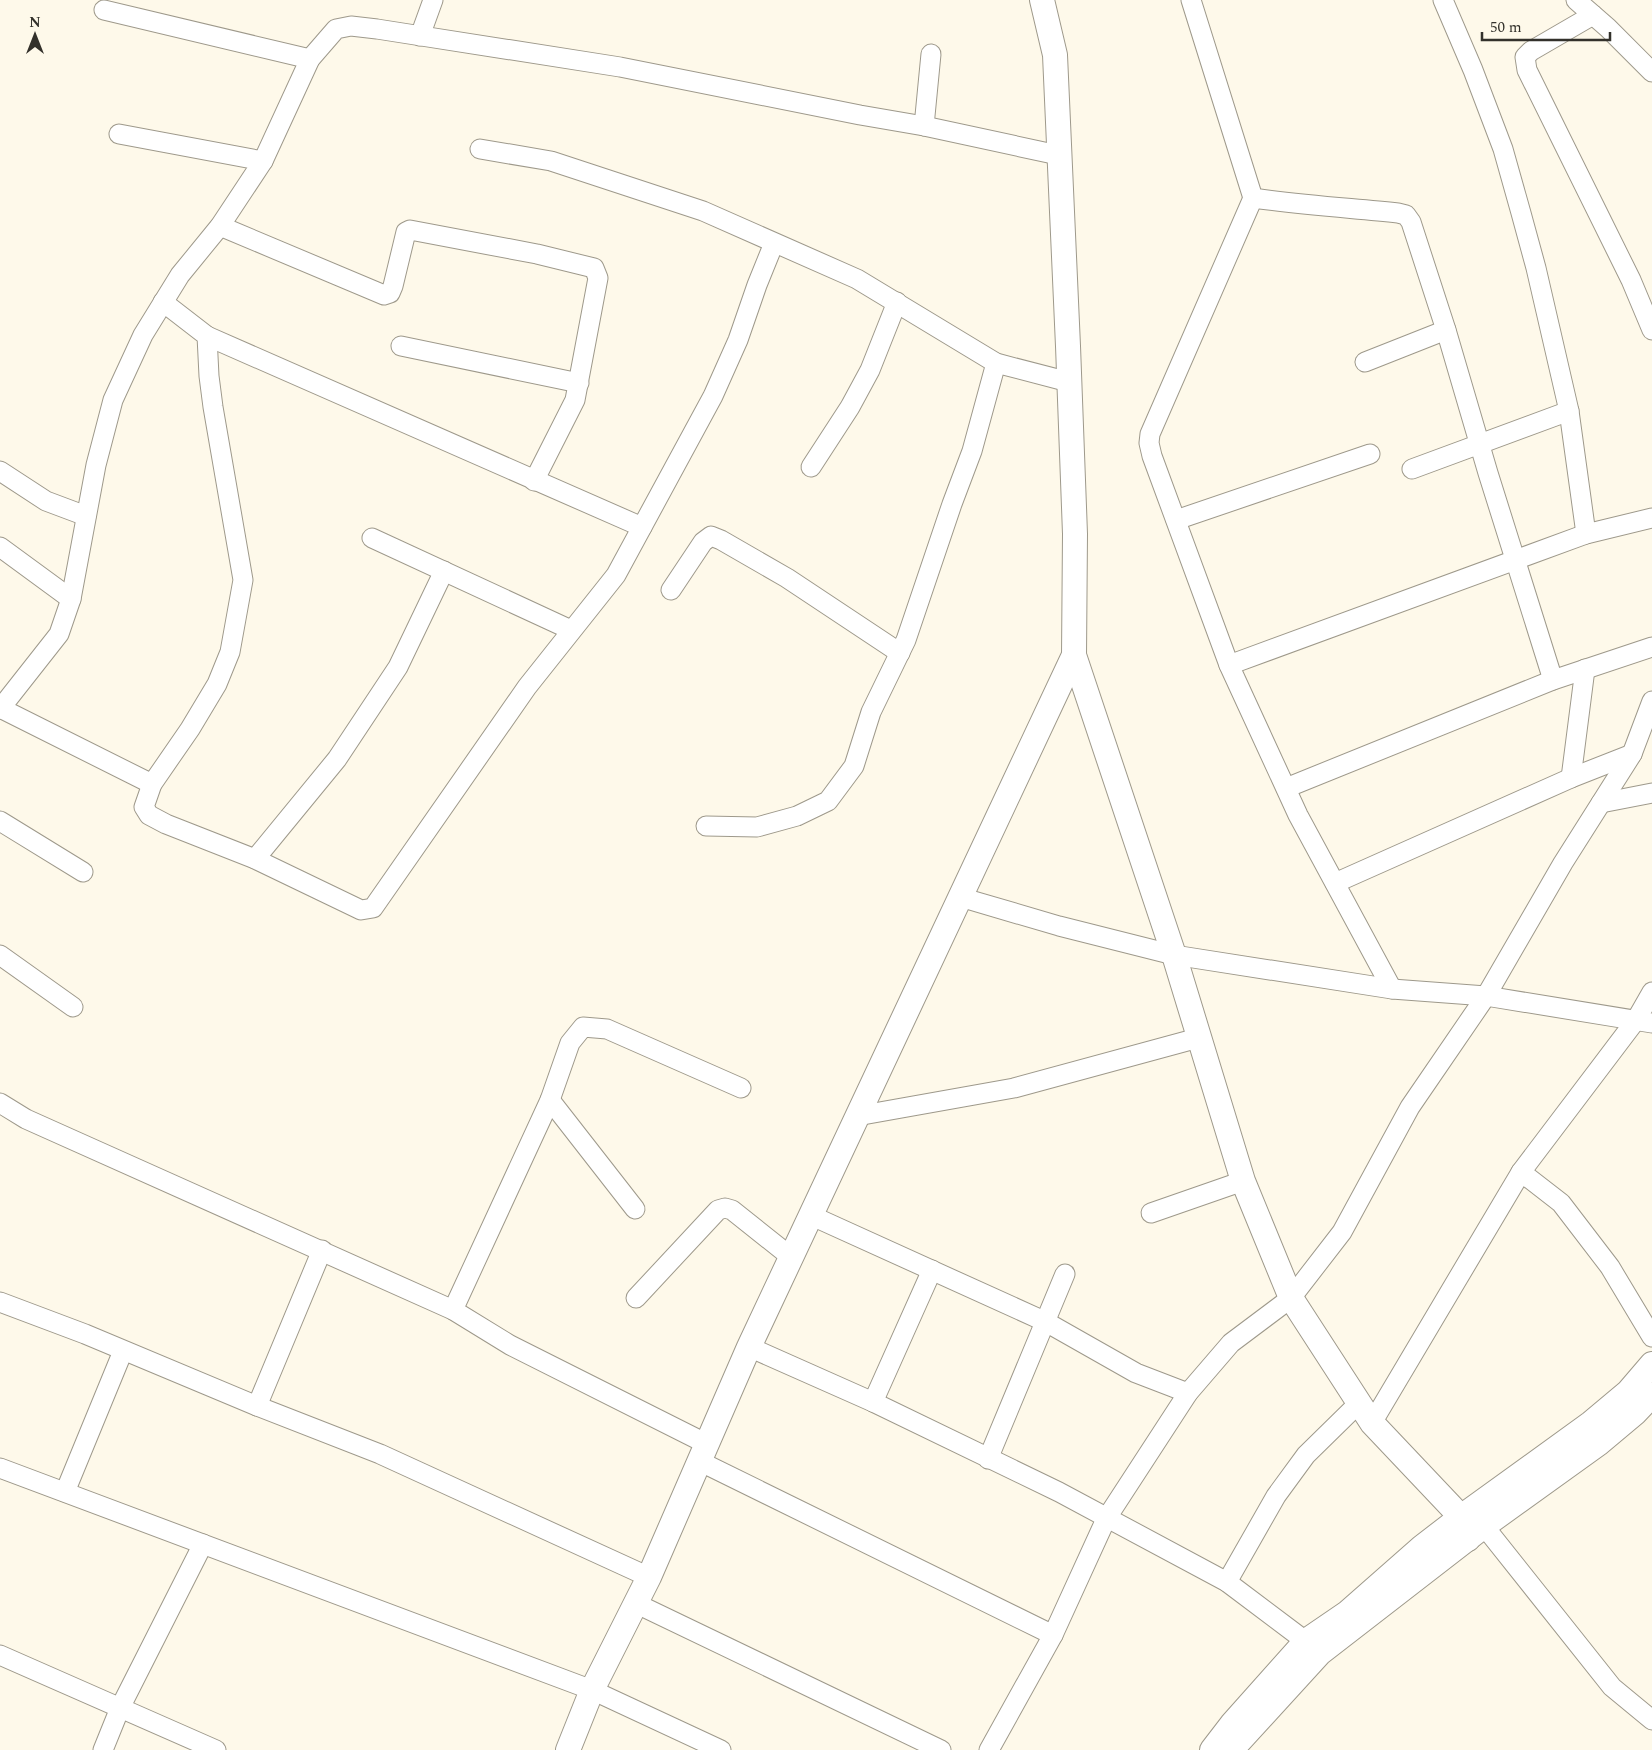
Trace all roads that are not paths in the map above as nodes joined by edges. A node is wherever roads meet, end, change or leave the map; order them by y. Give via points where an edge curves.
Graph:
1 (433, 0) edge
2 (1042, 0) edge
3 (1191, 0) edge
4 (1443, 0) edge
5 (1576, 0) edge
6 (104, 10) dead end
7 (1593, 15) junction
8 (420, 36) junction
9 (931, 54) dead end
10 (310, 59) junction
11 (1652, 72) edge
12 (924, 126) junction
13 (118, 134) dead end
14 (480, 149) dead end
15 (1058, 155) junction
16 (263, 161) junction
17 (1253, 198) junction
18 (220, 226) junction
19 (774, 243) junction
20 (163, 302) junction
21 (897, 302) junction
22 (1446, 330) junction
23 (1652, 330) edge
24 (207, 336) junction
25 (400, 346) dead end
26 (1365, 362) dead end
27 (996, 363) junction
28 (579, 382) junction
29 (1069, 382) junction
30 (1569, 411) junction
31 (1480, 444) junction
32 (1370, 454) dead end
33 (811, 466) dead end
34 (1412, 468) dead end
35 (0, 471) edge
36 (534, 481) junction
37 (86, 516) junction
38 (1652, 518) edge
39 (1176, 520) junction
40 (642, 527) junction
41 (1586, 534) junction
42 (372, 538) dead end
43 (0, 547) edge
44 (1516, 559) junction
45 (444, 572) junction
46 (671, 590) dead end
47 (71, 599) junction
48 (572, 630) junction
49 (1652, 647) edge
50 (900, 653) junction
51 (1074, 655) junction
52 (1228, 664) junction
53 (1585, 669) junction
54 (1553, 680) junction
55 (1652, 701) edge
56 (0, 708) edge
57 (1632, 754) junction
58 (1571, 778) junction
59 (152, 784) junction
60 (1286, 788) junction
61 (1652, 793) edge
62 (1601, 803) junction
63 (0, 821) edge
64 (706, 826) dead end
65 (256, 860) junction
66 (83, 872) dead end
67 (1334, 883) junction
68 (960, 897) junction
69 (1174, 954) junction
70 (0, 955) edge
71 (1392, 989) junction
72 (1652, 992) edge
73 (1486, 996) junction
74 (73, 1007) dead end
75 (1644, 1021) edge
76 (1198, 1038) junction
77 (741, 1088) dead end
78 (550, 1100) junction
79 (0, 1103) edge
80 (857, 1116) junction
81 (1521, 1172) junction
82 (1243, 1181) junction
83 (635, 1209) dead end
84 (1151, 1213) dead end
85 (810, 1215) junction
86 (322, 1250) junction
87 (791, 1258) junction
88 (932, 1270) junction
89 (1065, 1274) dead end
90 (636, 1298) dead end
91 (1291, 1298) junction
92 (2, 1301) edge
93 (453, 1310) junction
94 (1046, 1322) junction
95 (1652, 1337) edge
96 (749, 1347) junction
97 (123, 1350) junction
98 (1652, 1364) edge
99 (1188, 1393) junction
100 (1652, 1395) edge
101 (873, 1402) junction
102 (1359, 1403) junction
103 (257, 1406) junction
104 (1372, 1423) junction
105 (703, 1452) junction
106 (988, 1459) junction
107 (0, 1468) edge
108 (65, 1492) junction
109 (1106, 1518) junction
110 (1472, 1522) junction
111 (203, 1544) junction
112 (648, 1576) junction
113 (1227, 1582) junction
114 (635, 1603) junction
115 (1053, 1634) junction
116 (1313, 1647) junction
117 (0, 1655) edge
118 (592, 1690) junction
119 (120, 1708) junction
120 (1652, 1720) edge
121 (103, 1750) edge
122 (216, 1750) edge
123 (568, 1750) edge
124 (721, 1750) edge
125 (940, 1750) edge
126 (989, 1750) edge
127 (1212, 1750) edge
128 (1231, 1750) edge

1 - 8 street
2 - 15 street via 1055,55
3 - 17 street
4 - 30 street via 1503,150 1536,268
5 - 7 street
6 - 10 street
7 - 11 street
7 - 23 street via 1531,51 1525,57 1527,70 1631,280
8 - 10 street via 351,26 336,29
8 - 12 street via 620,67
9 - 12 street
10 - 16 street
12 - 15 street
13 - 16 street
14 - 19 street via 551,161 622,183 703,211
15 - 29 street
16 - 18 street
17 - 22 street via 1406,215
17 - 39 street via 1150,434 1152,456
18 - 20 street via 180,275
18 - 28 street via 384,295 390,293 394,286 406,232 410,230 594,268 598,278
19 - 21 street via 857,279
19 - 40 street via 713,396
20 - 24 street
20 - 37 street via 143,335 113,400
21 - 27 street
21 - 33 street via 870,370
22 - 26 street
22 - 31 street
24 - 36 street
24 - 59 street via 213,407 243,580 230,652 217,684
25 - 28 street
27 - 29 street
27 - 50 street via 972,451
28 - 36 street via 575,400
29 - 51 street via 1075,534
30 - 31 street
30 - 41 street
31 - 34 street
31 - 44 street
32 - 39 street
35 - 37 street via 46,501
36 - 40 street
37 - 47 street
38 - 41 street
39 - 52 street
40 - 48 street via 616,575
41 - 44 street
42 - 45 street
43 - 47 street
44 - 52 street
44 - 54 street
45 - 48 street
45 - 65 street via 398,667 337,759
46 - 50 street via 703,542 711,536 787,578
47 - 56 street via 59,634
48 - 65 street via 527,687 373,908 361,910
49 - 53 street
50 - 64 street via 871,712 854,766 828,802 797,816 757,827
51 - 68 street
51 - 69 street
52 - 60 street
53 - 54 street
53 - 58 street
54 - 60 street
55 - 57 street
56 - 59 street
57 - 58 street
57 - 62 street
58 - 67 street
59 - 65 street via 144,806 150,815
60 - 67 street
61 - 62 street
62 - 73 street
63 - 66 street
67 - 71 street
68 - 69 street via 1059,926
68 - 80 street
69 - 71 street
69 - 76 street
70 - 74 street
71 - 73 street
72 - 75 street
73 - 75 street
73 - 91 street via 1410,1107 1342,1232
75 - 81 street
76 - 80 street via 1014,1088
76 - 82 street
77 - 78 street via 607,1029 583,1027 570,1043
78 - 83 street
78 - 93 street
79 - 86 street via 26,1119
80 - 85 street
81 - 95 street via 1561,1203 1610,1267
81 - 104 street
82 - 84 street
82 - 91 street
85 - 87 street
85 - 88 street
86 - 93 street
86 - 103 street
87 - 90 street via 732,1210 725,1208 718,1210
87 - 96 street
88 - 94 street
88 - 101 street
89 - 94 street
91 - 99 street via 1231,1343
91 - 102 street
92 - 97 street
93 - 105 street
94 - 99 street via 1136,1373
94 - 106 street
96 - 101 street
96 - 105 street
97 - 103 street
97 - 108 street
98 - 110 street via 1628,1392
99 - 109 street
100 - 110 street via 1598,1444
101 - 106 street
102 - 104 street
102 - 113 street via 1306,1456 1276,1496
103 - 112 street via 380,1454
104 - 110 street
105 - 112 street
105 - 115 street
106 - 109 street
107 - 108 street
108 - 111 street
109 - 113 street
109 - 115 street
110 - 116 street via 1422,1547
110 - 120 street via 1612,1687
111 - 118 street
111 - 119 street
112 - 114 street
113 - 116 street
114 - 118 street
114 - 125 street
115 - 126 street
116 - 127 street via 1232,1724
116 - 128 street
117 - 119 street
118 - 123 street
118 - 124 street
119 - 121 street
119 - 122 street

